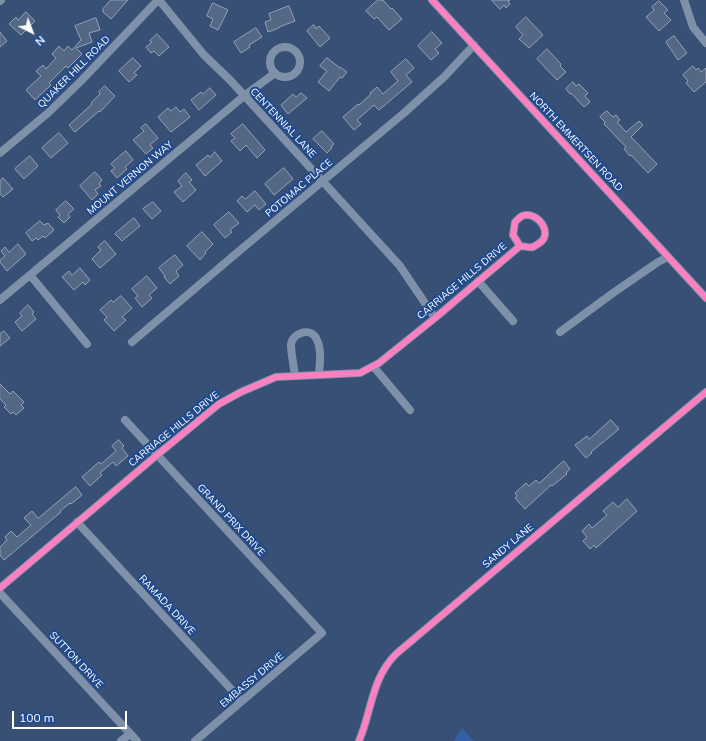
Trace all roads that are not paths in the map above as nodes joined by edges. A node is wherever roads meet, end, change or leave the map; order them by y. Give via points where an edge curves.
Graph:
1 (158, 0) edge
2 (432, 0) edge
3 (684, 0) edge
4 (706, 43) edge
5 (474, 45) junction
6 (274, 73) dead end
7 (244, 96) junction
8 (0, 153) edge
9 (323, 181) junction
10 (520, 246) junction
11 (668, 256) junction
12 (30, 275) junction
13 (478, 281) junction
14 (706, 298) edge
15 (0, 300) edge
16 (435, 318) junction
17 (513, 320) dead end
18 (560, 332) dead end
19 (132, 342) dead end
20 (87, 344) dead end
21 (373, 366) junction
22 (319, 374) junction
23 (295, 376) junction
24 (706, 392) edge
25 (410, 410) dead end
26 (125, 420) dead end
27 (157, 455) junction
28 (77, 522) junction
29 (0, 588) edge
30 (0, 593) edge
31 (322, 633) joint
32 (242, 701) junction
33 (130, 734) junction
34 (121, 741) edge
35 (137, 741) edge
36 (195, 741) edge
37 (359, 741) edge

1 - 7 street, CENTENNIAL LANE via 204,55
1 - 8 street, QUAKER HILL ROAD via 48,113
2 - 5 street, NORTH EMMERTSEN ROAD
3 - 4 street via 693,27
5 - 9 street, POTOMAC PLACE via 444,77
5 - 11 street, NORTH EMMERTSEN ROAD
6 - 7 street, MOUNT VERNON WAY
7 - 9 street, CENTENNIAL LANE
7 - 12 street, MOUNT VERNON WAY
9 - 16 street, CENTENNIAL LANE via 400,266
9 - 19 street, POTOMAC PLACE
10 - 10 street, CARRIAGE HILLS DRIVE via 513,235 515,222 523,216 533,216 542,222 546,231 542,242 532,247
10 - 13 street, CARRIAGE HILLS DRIVE
11 - 14 street, NORTH EMMERTSEN ROAD
11 - 18 street
12 - 15 street, MOUNT VERNON WAY
12 - 20 street
13 - 16 street, CARRIAGE HILLS DRIVE
13 - 17 street
16 - 21 street, CARRIAGE HILLS DRIVE
21 - 22 street, CARRIAGE HILLS DRIVE via 360,373
21 - 25 street
22 - 23 street, CARRIAGE HILLS DRIVE
22 - 23 street via 320,347 317,338 313,334 300,332 291,344
23 - 27 street, CARRIAGE HILLS DRIVE via 276,377 219,404
24 - 37 street, SANDY LANE via 391,659 380,674
26 - 27 street, GRAND PRIX DRIVE
27 - 28 street, CARRIAGE HILLS DRIVE
27 - 31 street, GRAND PRIX DRIVE
28 - 29 street, CARRIAGE HILLS DRIVE
28 - 32 street, RAMADA DRIVE
30 - 33 street, SUTTON DRIVE
31 - 32 street, EMBASSY DRIVE
32 - 36 street, EMBASSY DRIVE
33 - 34 street
33 - 35 street, SUTTON DRIVE

